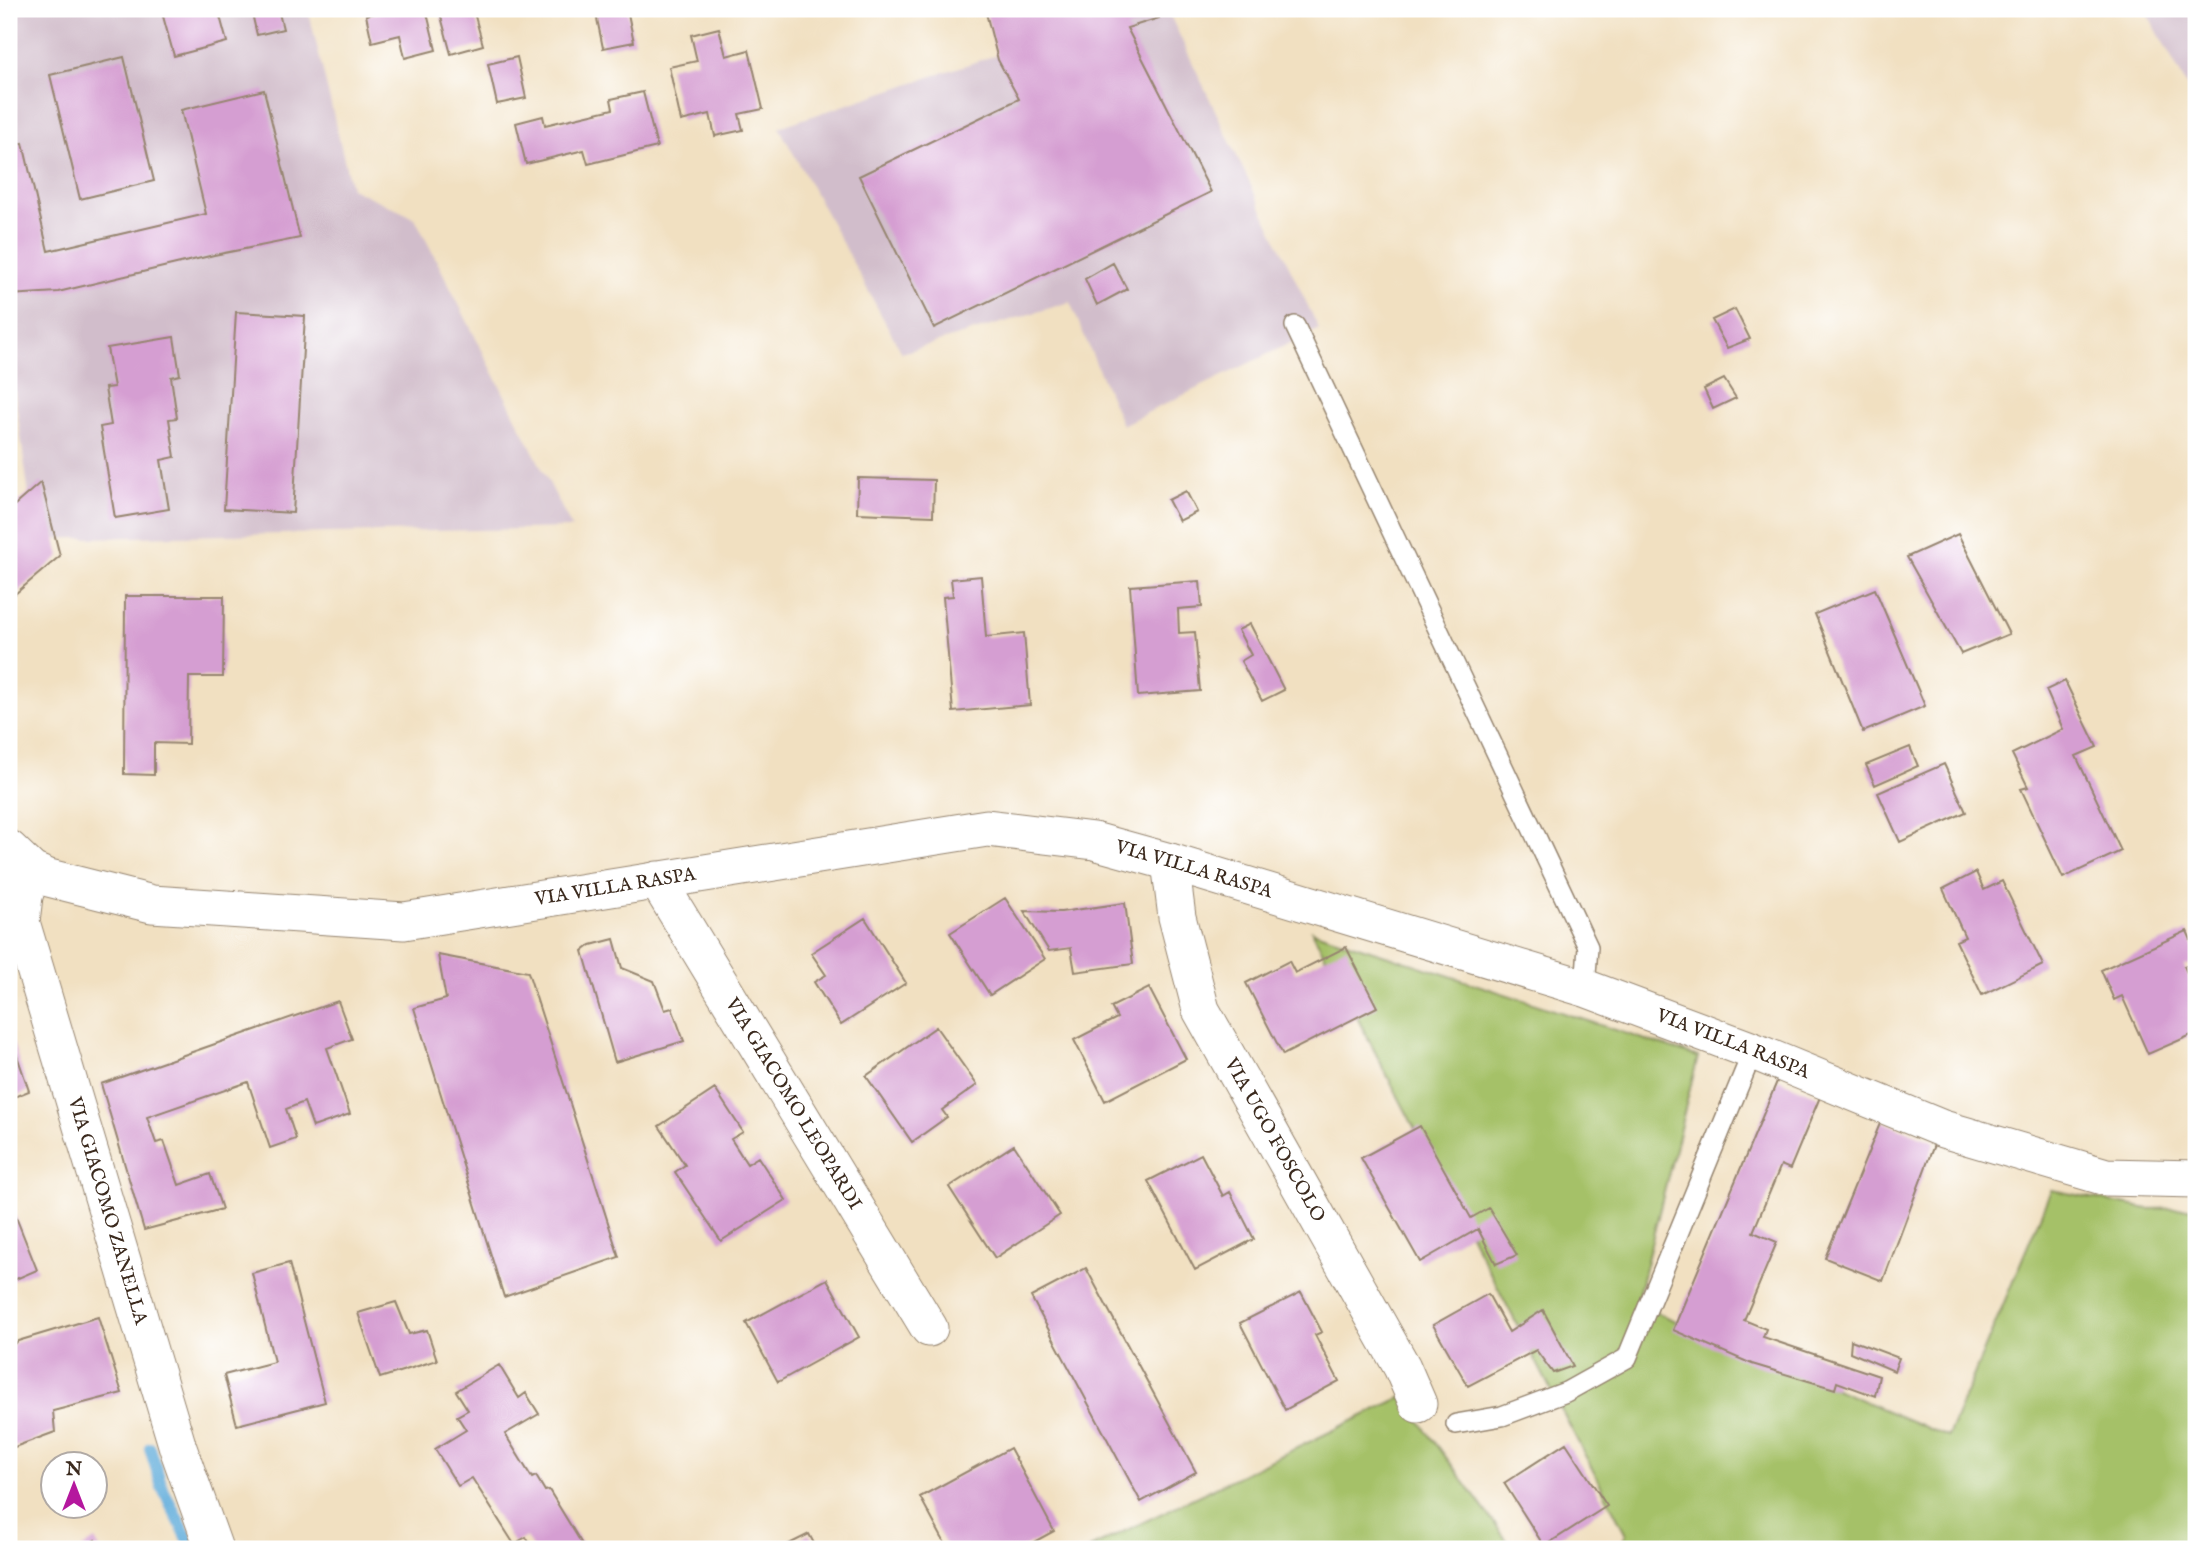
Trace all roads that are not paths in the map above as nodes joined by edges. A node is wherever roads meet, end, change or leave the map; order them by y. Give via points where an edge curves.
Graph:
1 (1295, 326) dead end
2 (20, 860) edge
3 (1170, 862) junction
4 (657, 880) junction
5 (152, 904) joint
6 (1585, 988) junction
7 (1753, 1051) junction
8 (2196, 1179) edge
9 (929, 1328) dead end
10 (1418, 1404) dead end
11 (1456, 1424) dead end
12 (214, 1549) edge

1 - 6 lane via 1588,947
2 - 5 street, VIA GIACOMO ZANELLA via 49,878
2 - 12 street, VIA GIACOMO ZANELLA via 24,896 20,922 178,1448
3 - 4 street, VIA VILLA RASPA via 1094,841 987,828
3 - 6 street, VIA VILLA RASPA
3 - 10 street, VIA UGO FOSCOLO via 1177,917 1201,1010 1402,1367
4 - 5 street, VIA VILLA RASPA via 404,921
4 - 9 street, VIA GIACOMO LEOPARDI
6 - 7 street, VIA VILLA RASPA
7 - 8 street, VIA VILLA RASPA via 1943,1129 2106,1177
7 - 11 lane via 1627,1358 1566,1392 1502,1416

